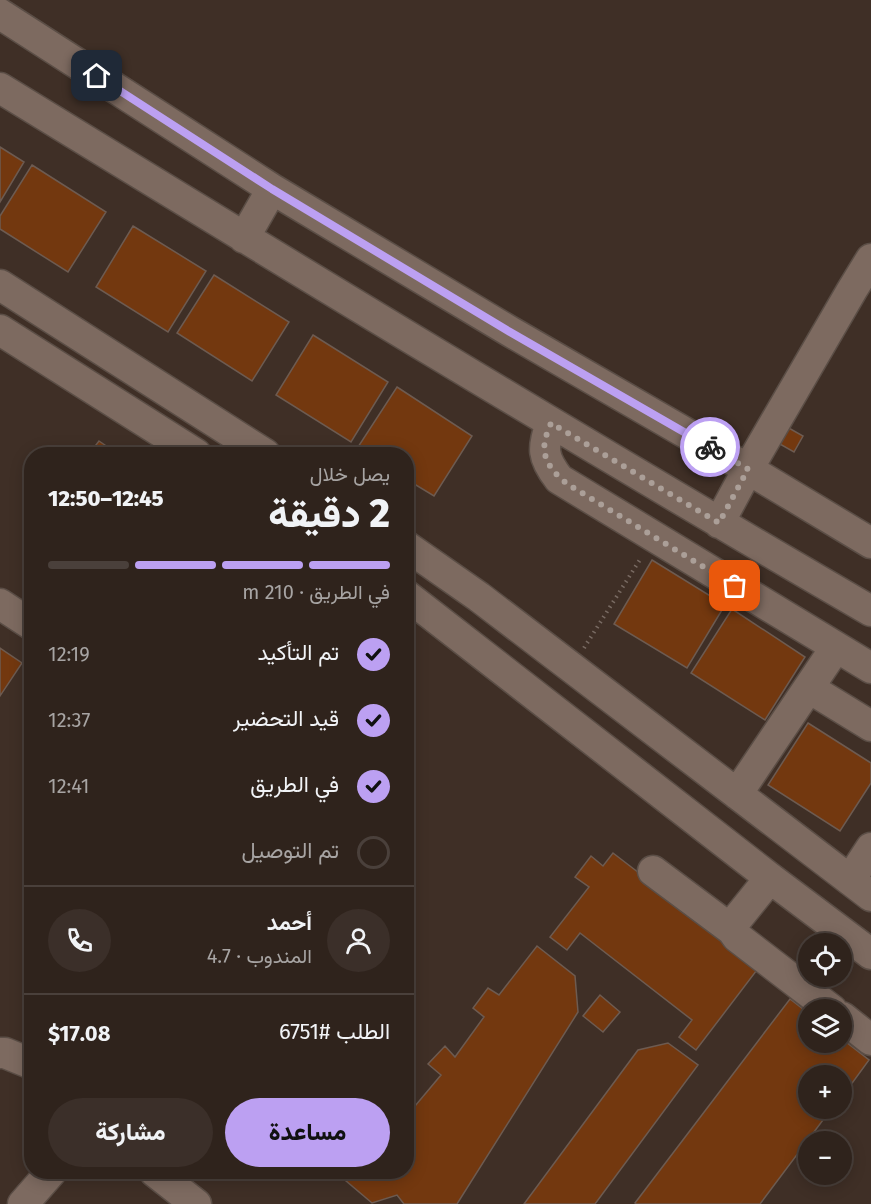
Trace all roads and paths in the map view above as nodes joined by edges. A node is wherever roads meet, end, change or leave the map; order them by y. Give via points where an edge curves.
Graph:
1 (0, 14) edge
2 (0, 88) edge
3 (272, 189) junction
4 (244, 238) junction
5 (871, 259) edge
6 (0, 285) edge
7 (0, 330) edge
8 (551, 423) junction
9 (185, 447) edge
10 (254, 447) edge
11 (748, 469) junction
12 (719, 523) junction
13 (654, 537) junction
14 (871, 543) edge
15 (414, 552) edge
16 (414, 601) edge
17 (0, 604) edge
18 (871, 611) edge
19 (24, 620) edge
20 (836, 647) junction
21 (572, 668) junction
22 (871, 668) edge
23 (809, 688) junction
24 (871, 726) edge
25 (737, 794) junction
26 (871, 848) edge
27 (653, 871) dead end
28 (770, 878) junction
29 (860, 888) edge
30 (732, 930) junction
31 (854, 945) edge
32 (798, 975) edge
33 (814, 987) edge
34 (823, 999) edge
35 (852, 1025) edge
36 (871, 1040) edge
37 (0, 1053) edge
38 (24, 1061) edge
39 (45, 1179) edge
40 (164, 1179) edge
41 (23, 1204) edge
42 (196, 1204) edge

1 - 3 street
2 - 4 street
3 - 4 street
3 - 11 street
4 - 8 street
5 - 11 street
6 - 10 street
7 - 9 street
8 - 12 street
8 - 13 street via 544,450 559,479
11 - 12 street
11 - 14 street
12 - 18 street
13 - 20 street
13 - 21 path
15 - 21 street
16 - 28 street
17 - 19 street
20 - 22 street
20 - 23 street
21 - 25 street
23 - 24 street
23 - 25 street
25 - 29 street
26 - 29 street
27 - 30 street
28 - 30 street
28 - 31 street
30 - 32 street
33 - 34 street
35 - 36 street
37 - 38 street
39 - 41 street
40 - 42 street

